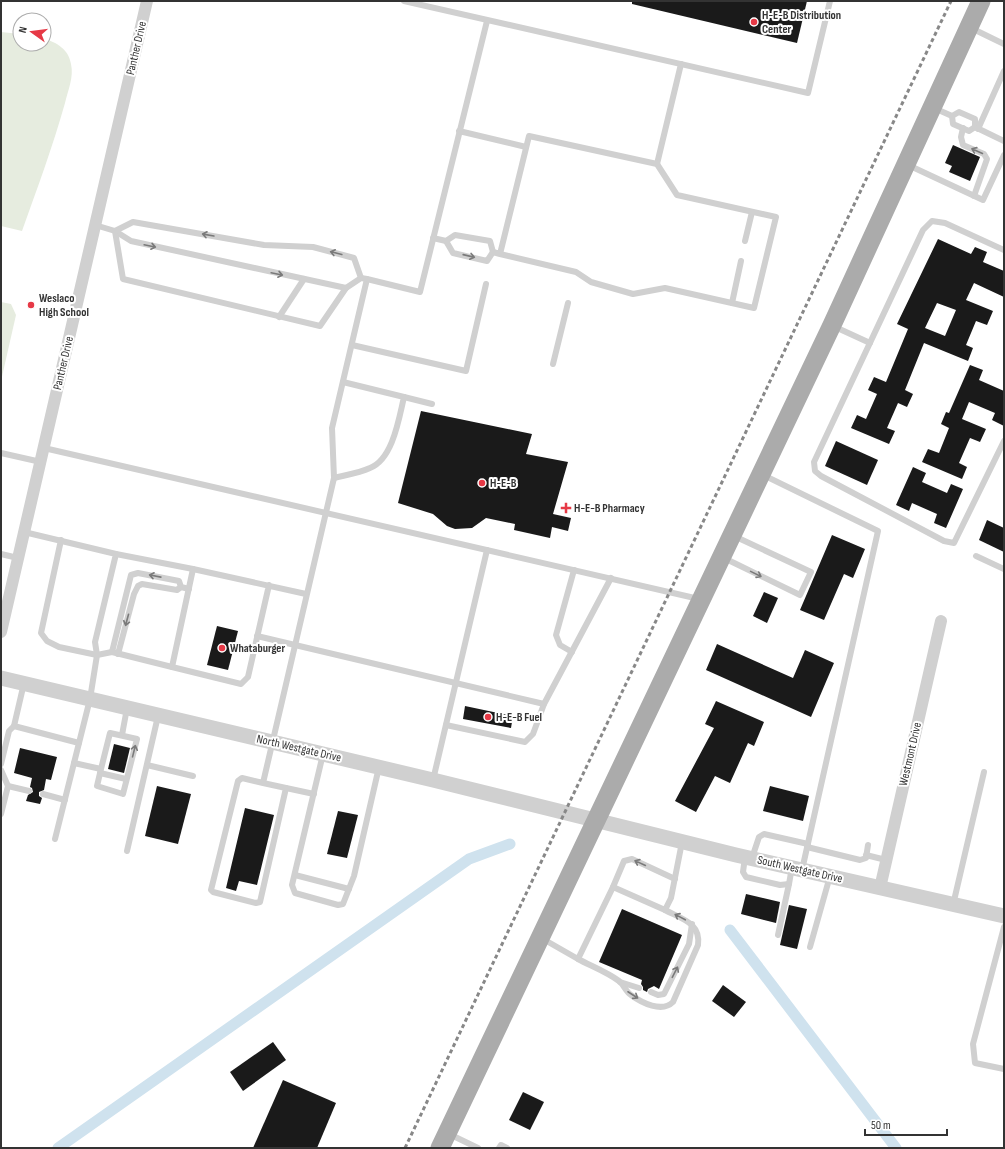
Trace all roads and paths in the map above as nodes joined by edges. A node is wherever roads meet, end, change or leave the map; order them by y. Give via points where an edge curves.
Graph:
1 (147, 1) edge
2 (404, 1) edge
3 (830, 1) edge
4 (981, 1) edge
5 (487, 21) junction
6 (969, 27) junction
7 (1004, 44) edge
8 (681, 64) junction
9 (1004, 71) edge
10 (932, 108) junction
11 (952, 116) junction
12 (963, 128) junction
13 (977, 128) junction
14 (459, 131) junction
15 (1004, 141) edge
16 (526, 147) junction
17 (1004, 155) edge
18 (657, 164) junction
19 (906, 164) junction
20 (974, 196) junction
21 (752, 212) junction
22 (95, 225) junction
23 (115, 231) junction
24 (433, 238) junction
25 (446, 241) junction
26 (746, 241) dead end
27 (1004, 250) edge
28 (497, 253) junction
29 (741, 261) dead end
30 (364, 278) junction
31 (304, 279) junction
32 (486, 284) dead end
33 (346, 288) junction
34 (568, 303) dead end
35 (732, 303) junction
36 (279, 317) junction
37 (832, 325) junction
38 (870, 343) junction
39 (352, 345) junction
40 (553, 364) dead end
41 (343, 382) junction
42 (404, 397) junction
43 (432, 404) dead end
44 (1004, 441) edge
45 (44, 448) junction
46 (1, 453) edge
47 (40, 462) junction
48 (761, 474) junction
49 (334, 478) junction
50 (325, 512) junction
51 (24, 532) junction
52 (732, 534) junction
53 (61, 540) junction
54 (487, 550) junction
55 (1, 554) edge
56 (116, 554) junction
57 (976, 556) dead end
58 (721, 557) junction
59 (18, 558) junction
60 (193, 569) junction
61 (1004, 569) edge
62 (574, 570) junction
63 (611, 578) junction
64 (269, 585) junction
65 (181, 587) junction
66 (189, 589) junction
67 (306, 594) junction
68 (700, 599) junction
69 (941, 621) dead end
70 (1, 632) edge
71 (257, 636) junction
72 (295, 645) junction
73 (572, 652) junction
74 (115, 653) junction
75 (97, 655) junction
76 (172, 667) junction
77 (1, 678) edge
78 (24, 683) junction
79 (456, 683) junction
80 (90, 699) junction
81 (544, 704) junction
82 (127, 708) junction
83 (158, 715) junction
84 (446, 725) junction
85 (14, 726) junction
86 (122, 735) junction
87 (273, 742) junction
88 (79, 743) junction
89 (323, 754) junction
90 (74, 763) junction
91 (1, 764) edge
92 (147, 765) junction
93 (379, 767) junction
94 (1, 770) edge
95 (101, 771) junction
96 (984, 772) dead end
97 (193, 776) dead end
98 (126, 779) junction
99 (433, 780) junction
100 (263, 783) junction
101 (8, 786) junction
102 (286, 788) junction
103 (29, 791) dead end
104 (43, 794) dead end
105 (314, 794) junction
106 (65, 800) junction
107 (1, 814) edge
108 (596, 821) junction
109 (55, 839) dead end
110 (682, 842) junction
111 (868, 845) dead end
112 (808, 846) junction
113 (127, 851) dead end
114 (866, 855) junction
115 (749, 858) junction
116 (886, 860) junction
117 (797, 869) junction
118 (295, 875) junction
119 (830, 876) junction
120 (675, 879) junction
121 (788, 884) junction
122 (612, 887) junction
123 (880, 888) junction
124 (349, 889) junction
125 (953, 904) junction
126 (665, 910) junction
127 (1004, 916) edge
128 (692, 924) junction
129 (1004, 927) edge
130 (778, 935) dead end
131 (540, 938) junction
132 (810, 947) dead end
133 (578, 959) junction
134 (620, 982) junction
135 (639, 988) dead end
136 (651, 992) dead end
137 (1004, 1069) edge
138 (444, 1141) edge
139 (468, 1146) edge
140 (478, 1148) edge
141 (499, 1148) edge
142 (507, 1148) edge

1 - 22 street, Panther Drive
2 - 5 lane
3 - 8 lane via 808,93
4 - 6 main road
5 - 8 lane
5 - 14 lane
6 - 7 lane
6 - 10 main road
8 - 18 lane
9 - 13 lane
10 - 11 lane
10 - 19 main road
11 - 12 lane via 953,124
11 - 13 lane via 959,112 976,119
12 - 13 lane via 969,131
20 -> 12 lane via 987,160 984,154 963,145
13 - 15 lane
14 - 16 lane
14 - 24 lane
16 - 18 lane via 529,136
16 - 28 lane
17 - 20 lane via 983,200
18 - 21 lane via 677,195
19 - 20 lane
19 - 37 main road
21 - 26 lane
21 - 35 lane via 776,217 754,308
22 - 23 lane
22 - 45 street, Panther Drive
30 -> 23 lane via 354,258 313,247 264,245 133,222
23 -> 31 lane via 131,241
23 - 36 lane via 123,279
24 - 25 lane
24 - 30 lane via 420,292
25 - 28 lane via 455,235 490,241
25 -> 28 lane via 453,253 487,261
27 - 38 lane via 945,222 932,221 923,230
28 - 35 lane via 576,272 591,282 633,294 665,288
29 - 35 lane
30 - 33 lane
30 - 39 lane
31 - 33 lane
31 - 36 lane
32 - 39 lane via 466,371
33 - 36 lane via 320,326
34 - 40 lane
37 - 38 lane
37 - 48 main road
38 - 44 lane via 814,462 815,471 821,476 944,541 954,543
39 - 41 lane
41 - 42 lane
41 - 49 lane via 332,428
42 - 43 lane
42 - 49 lane via 395,433 386,454 372,468
45 - 47 street, Panther Drive
45 - 50 lane
46 - 47 lane
47 - 51 street, Panther Drive
48 - 52 main road
48 - 112 lane via 878,531
49 - 50 lane
50 - 54 lane
50 - 67 lane
51 - 53 lane
51 - 59 street, Panther Drive
52 - 58 main road
58 -> 52 lane via 800,595 811,572
53 - 56 lane
53 - 75 lane via 41,633 52,645
54 - 62 lane
54 - 79 lane
55 - 59 lane
56 - 60 lane
56 - 75 lane via 95,642
57 - 61 lane
58 - 68 main road
59 - 70 street, Panther Drive
60 - 64 lane
60 - 66 lane
62 - 63 lane
62 - 73 lane via 556,635 557,641
63 - 68 lane
63 - 73 lane
64 - 67 lane
64 - 71 lane
65 - 66 lane
65 -> 74 lane via 177,590 142,584 138,586
65 -> 74 lane via 179,581 138,573 131,575
66 - 76 lane
67 - 72 lane
68 - 108 main road
69 - 116 street, Westmont Drive
71 - 72 lane
71 - 76 lane via 248,677 241,684
72 - 79 lane
72 - 87 lane
73 - 81 lane
74 - 75 lane
74 - 76 lane
75 - 80 lane
77 - 78 street, North Westgate Drive
78 - 80 street, North Westgate Drive
78 - 85 lane
79 - 81 lane
79 - 84 lane
80 - 82 street, North Westgate Drive
80 - 88 lane
81 - 84 lane via 533,734 525,742
82 - 83 street, North Westgate Drive
82 - 86 lane
83 - 87 street, North Westgate Drive
83 - 92 lane
84 - 99 lane
85 - 88 lane
85 - 91 lane via 9,731
86 - 95 lane via 110,733
98 -> 86 lane via 137,738
87 - 89 street, North Westgate Drive
87 - 100 lane
88 - 90 lane
89 - 93 street, North Westgate Drive
89 - 105 lane
90 - 95 lane
90 - 106 lane
92 - 97 lane
92 - 113 lane
93 - 99 street, North Westgate Drive
93 - 124 lane
94 - 101 lane
95 - 98 lane
95 - 98 lane via 97,786 123,794
96 - 125 lane
99 - 108 street, North Westgate Drive
100 - 102 lane
100 - 102 lane via 242,778 238,781 211,890 213,892 260,902
101 - 103 lane
101 - 107 lane
102 - 105 lane
104 - 106 lane
105 - 118 lane
106 - 109 lane
108 - 110 street, South Westgate Drive
108 - 131 main road
110 - 115 street, South Westgate Drive
110 - 120 lane
111 - 114 lane
112 - 114 lane via 860,860 866,858
112 - 115 lane via 764,834 759,837
112 - 117 lane
114 - 116 lane
115 - 117 street, South Westgate Drive
115 - 121 lane via 743,872 746,876 780,885
116 - 123 street, Westmont Drive
117 - 119 street, South Westgate Drive
117 - 121 lane
118 - 124 lane
118 - 124 lane via 292,885 295,893 338,905 343,904
119 - 123 street, South Westgate Drive
119 - 132 lane
120 -> 122 lane via 632,860 624,861
120 - 126 lane via 671,898
121 - 130 lane
122 - 126 lane
122 - 133 lane
123 - 125 street, South Westgate Drive
125 - 127 street, South Westgate Drive
128 -> 126 lane
134 -> 128 lane via 630,995 654,1006 661,1008 673,1002 698,945 699,936
136 -> 128 lane via 664,994 689,944
129 - 137 lane via 973,1044 975,1063
131 - 133 lane
131 - 138 main road
133 - 134 lane
134 - 135 lane
138 - 139 lane
139 - 140 lane
141 - 142 lane via 500,1145

